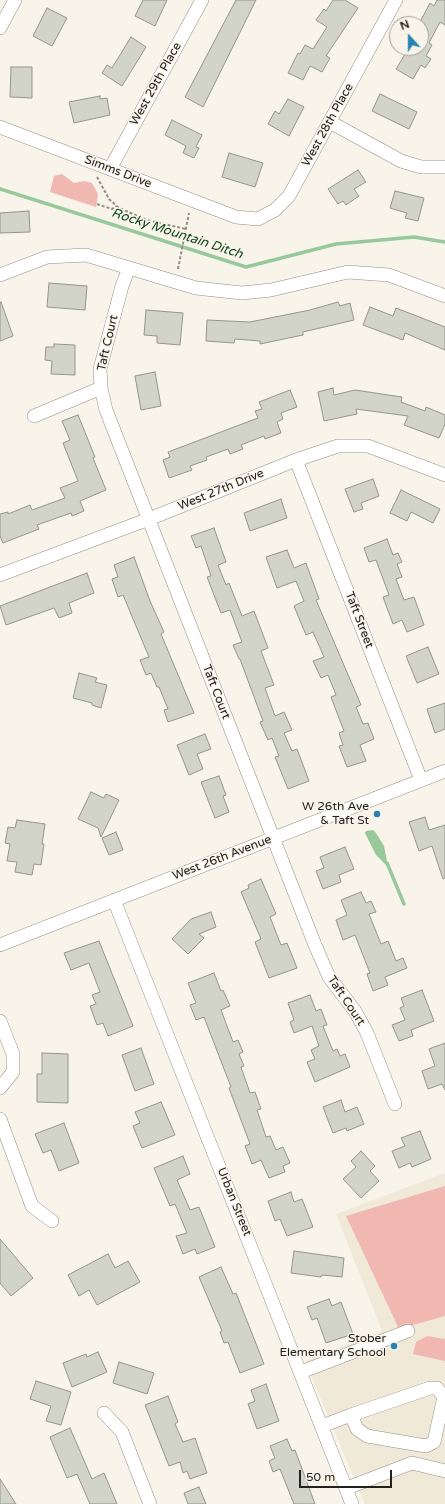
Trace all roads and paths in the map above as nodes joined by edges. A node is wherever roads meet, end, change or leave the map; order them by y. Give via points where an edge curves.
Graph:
1 (15, 0) edge
2 (202, 0) edge
3 (396, 0) edge
4 (0, 28) edge
5 (330, 122) junction
6 (0, 127) edge
7 (445, 167) edge
8 (110, 169) junction
9 (95, 172) dead end
10 (192, 200) junction
11 (96, 204) dead end
12 (116, 206) junction
13 (236, 217) joint
14 (186, 229) junction
15 (129, 268) junction
16 (0, 275) edge
17 (176, 282) junction
18 (445, 296) edge
19 (101, 388) junction
20 (34, 416) dead end
21 (296, 460) junction
22 (445, 475) edge
23 (149, 519) junction
24 (0, 575) edge
25 (445, 771) edge
26 (421, 780) junction
27 (273, 838) junction
28 (114, 900) junction
29 (0, 945) edge
30 (0, 1021) edge
31 (0, 1088) edge
32 (395, 1104) dead end
33 (0, 1119) edge
34 (52, 1221) dead end
35 (408, 1331) dead end
36 (301, 1372) junction
37 (104, 1413) dead end
38 (351, 1415) junction
39 (322, 1426) junction
40 (445, 1471) edge
41 (347, 1488) junction
42 (150, 1504) edge
43 (352, 1504) edge

1 - 4 street
2 - 8 street, West 29th Place
3 - 5 street, West 28th Place
5 - 7 street via 402,161 421,167
5 - 13 street, West 28th Place via 289,196 275,210 258,219
6 - 8 street, Simms Drive
8 - 10 street, Simms Drive
9 - 12 path via 99,184
10 - 13 street, Simms Drive
10 - 14 path
11 - 12 path via 112,209
12 - 14 path via 147,220
14 - 17 path
15 - 16 street via 86,255 47,257
15 - 17 street
15 - 19 street, Taft Court via 100,369
17 - 18 street via 196,288 242,293 271,290 348,272 388,275
19 - 20 street
19 - 23 street, Taft Court via 106,410
21 - 22 street, West 27th Drive via 338,446 368,446
21 - 23 street, West 27th Drive
21 - 26 street, Taft Street
23 - 24 street, West 27th Drive
23 - 27 street, Taft Court
25 - 26 street, West 26th Avenue
26 - 27 street, West 26th Avenue
27 - 28 street, West 26th Avenue
27 - 32 street, Taft Court via 329,977 355,1011 367,1033
28 - 29 street, West 26th Avenue
28 - 36 street, Urban Street
30 - 31 street via 12,1054 13,1072
33 - 34 street via 32,1206
35 - 36 street
36 - 39 street, Urban Street
37 - 42 street via 122,1432
38 - 38 street via 357,1429 367,1436 426,1446 434,1442 444,1397 437,1388 430,1388
38 - 39 street
39 - 41 street, Urban Street
40 - 41 street via 412,1463
41 - 43 street, Urban Street

